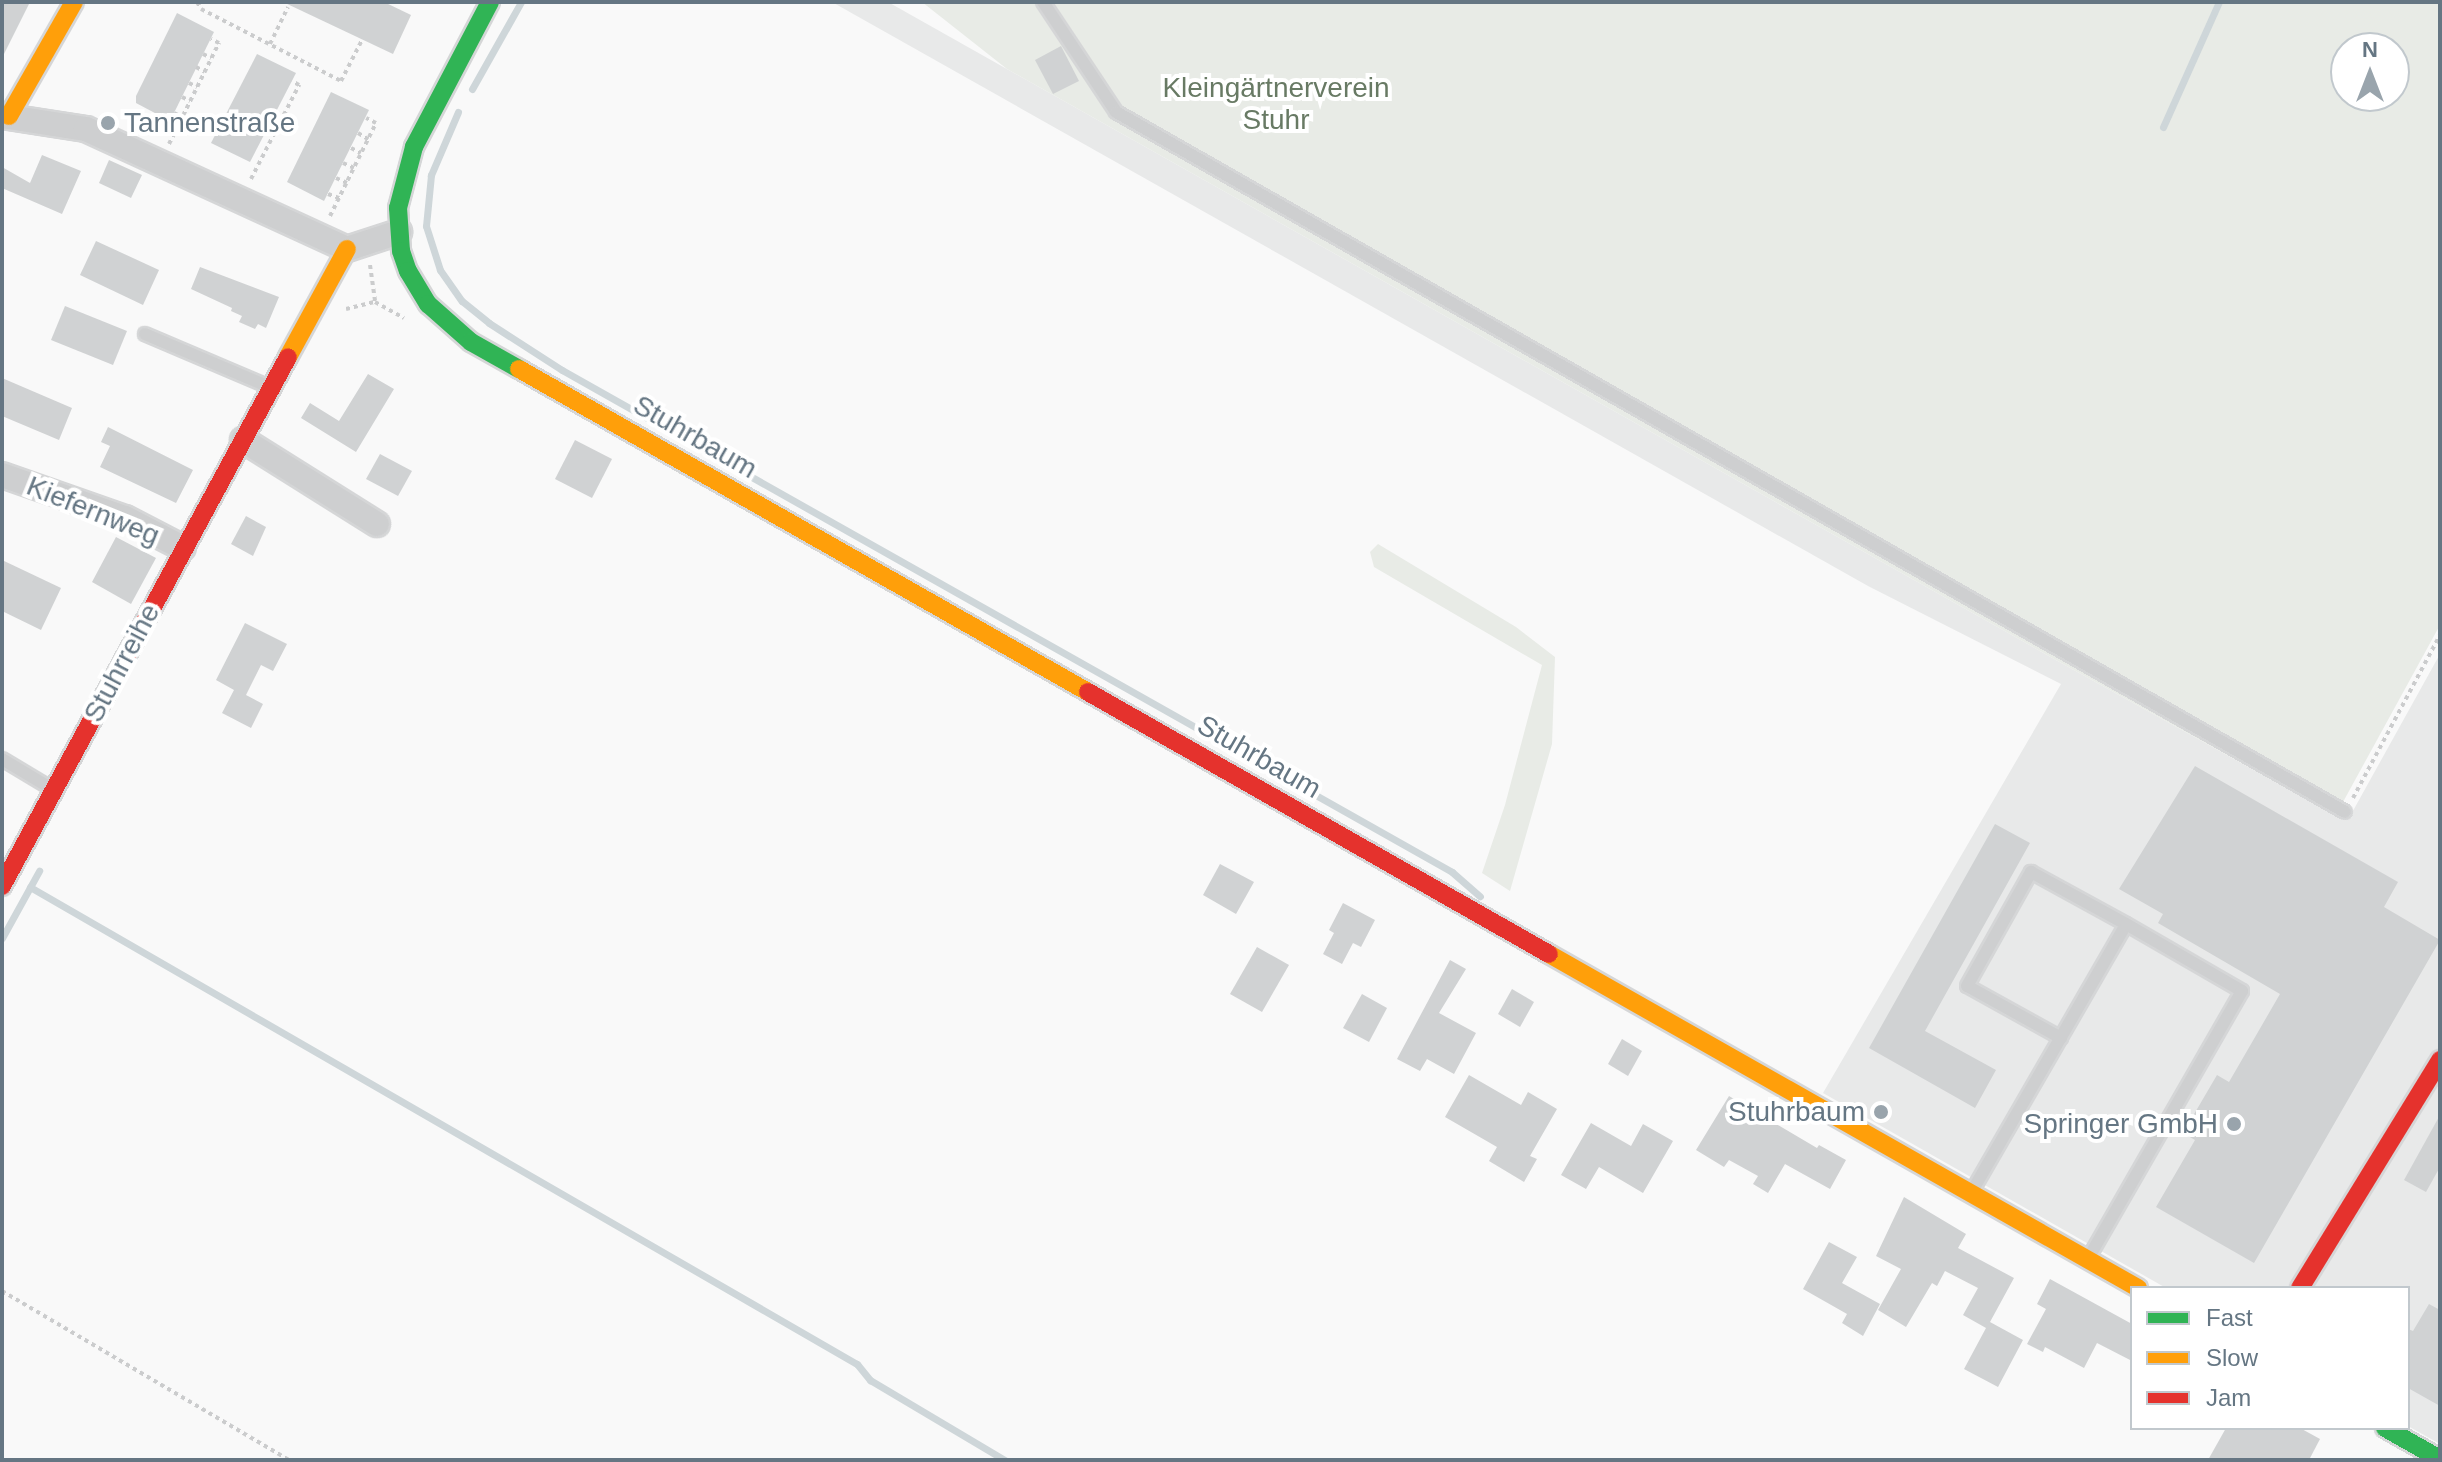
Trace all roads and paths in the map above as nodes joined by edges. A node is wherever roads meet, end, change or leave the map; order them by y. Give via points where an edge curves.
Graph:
1 (74, 2) edge
2 (197, 2) edge
3 (205, 2) edge
4 (490, 2) edge
5 (1043, 2) edge
6 (288, 7) dead end
7 (201, 9) junction
8 (211, 39) dead end
9 (362, 40) dead end
10 (270, 44) junction
11 (203, 54) dead end
12 (211, 58) junction
13 (196, 67) dead end
14 (205, 72) junction
15 (292, 81) dead end
16 (189, 83) dead end
17 (197, 87) junction
18 (284, 96) dead end
19 (182, 97) dead end
20 (291, 99) junction
21 (190, 101) junction
22 (277, 110) dead end
23 (174, 113) dead end
24 (284, 114) junction
25 (6, 116) edge
26 (182, 117) junction
27 (366, 118) dead end
28 (269, 125) dead end
29 (276, 129) junction
30 (358, 133) dead end
31 (368, 139) junction
32 (262, 140) dead end
33 (269, 143) junction
34 (351, 148) dead end
35 (361, 153) junction
36 (254, 155) dead end
37 (261, 158) junction
38 (160, 161) junction
39 (343, 163) dead end
40 (354, 168) junction
41 (336, 178) dead end
42 (347, 183) junction
43 (328, 194) dead end
44 (339, 198) junction
45 (241, 199) junction
46 (399, 232) junction
47 (320, 236) junction
48 (357, 245) junction
49 (375, 302) junction
50 (309, 318) junction
51 (414, 324) dead end
52 (145, 334) dead end
53 (272, 388) junction
54 (243, 440) junction
55 (2, 475) edge
56 (377, 524) dead end
57 (183, 548) junction
58 (2440, 635) edge
59 (2, 759) edge
60 (55, 790) junction
61 (2345, 812) joint
62 (2, 886) edge
63 (2126, 924) junction
64 (2061, 1038) junction
65 (2440, 1060) edge
66 (1971, 1193) junction
67 (2088, 1259) junction
68 (2135, 1286) edge
69 (2301, 1286) edge
70 (2, 1291) edge
71 (2389, 1430) edge
72 (2440, 1459) edge
73 (289, 1460) edge

1 - 25 street
2 - 7 path
3 - 7 path
4 - 46 street, Stuhrbaum via 414,147 403,179
5 - 61 lane via 1116,112
6 - 10 path
7 - 10 path
8 - 12 path via 219,43
9 - 10 path via 341,81
11 - 12 path
12 - 14 path
13 - 14 path
14 - 17 path
15 - 20 path via 299,85
16 - 17 path
17 - 21 path
18 - 20 path
19 - 21 path
20 - 24 path
21 - 26 path
22 - 24 path
23 - 26 path
24 - 29 path
25 - 38 street via 86,129
26 - 38 path
27 - 31 path via 376,123
28 - 29 path
29 - 33 path
30 - 31 path
31 - 35 path
32 - 33 path
33 - 37 path
34 - 35 path
35 - 40 path
36 - 37 path
37 - 45 path
38 - 45 street
39 - 40 path
40 - 42 path
41 - 42 path
42 - 44 path
43 - 44 path
44 - 47 path
45 - 47 street
46 - 48 street
46 - 66 street, Stuhrbaum via 408,271 428,304 471,342
47 - 48 street
48 - 49 path
48 - 50 street, Stuhrreihe
49 - 50 path
49 - 51 path
50 - 53 street, Stuhrreihe
52 - 53 lane
53 - 54 street, Stuhrreihe
54 - 56 street
54 - 57 street, Stuhrreihe
55 - 57 street, Kiefernweg via 125,518
57 - 60 street, Stuhrreihe
58 - 61 path
59 - 60 lane
60 - 62 street, Stuhrreihe
63 - 64 lane
63 - 64 lane via 2031,872 1967,986
63 - 67 lane via 2242,991
64 - 66 lane
65 - 69 street
66 - 67 street, Stuhrbaum
67 - 68 street, Stuhrbaum
70 - 73 path
71 - 72 street

